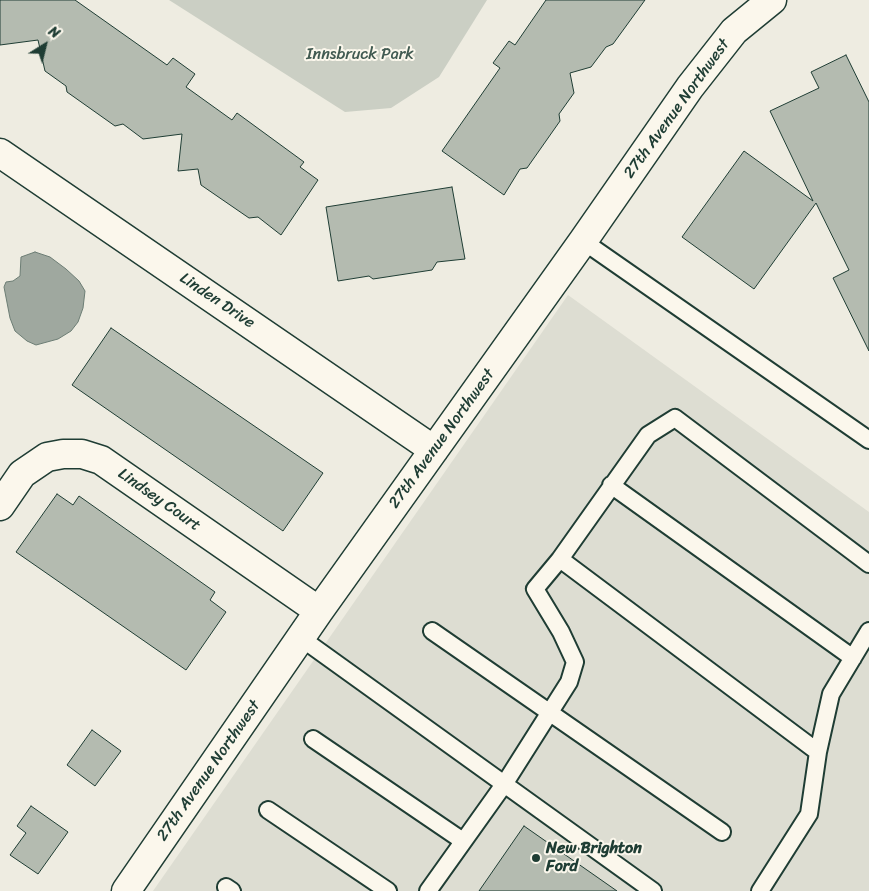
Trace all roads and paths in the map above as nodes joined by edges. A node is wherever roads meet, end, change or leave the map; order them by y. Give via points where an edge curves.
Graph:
1 (772, 0) edge
2 (0, 153) edge
3 (583, 241) junction
4 (869, 440) edge
5 (434, 450) junction
6 (611, 485) junction
7 (0, 506) edge
8 (560, 560) junction
9 (869, 564) edge
10 (319, 611) junction
11 (432, 631) dead end
12 (869, 632) edge
13 (301, 638) junction
14 (853, 658) junction
15 (550, 712) junction
16 (313, 739) dead end
17 (818, 752) junction
18 (505, 783) junction
19 (268, 810) dead end
20 (722, 832) dead end
21 (463, 841) junction
22 (126, 891) edge
23 (388, 891) edge
24 (428, 891) edge
25 (653, 891) edge
26 (760, 891) edge

1 - 3 street, 27th Avenue Northwest via 734,31 701,73
2 - 5 street, Linden Drive
3 - 4 lane
3 - 5 street, 27th Avenue Northwest
5 - 10 street, 27th Avenue Northwest
6 - 8 lane
6 - 9 lane via 648,435 675,418
6 - 14 lane
7 - 10 street, Lindsey Court via 22,474 46,458 82,454 101,460
8 - 15 lane via 535,589 576,662 569,682
8 - 17 lane
10 - 13 street, 27th Avenue Northwest
11 - 15 lane
12 - 14 lane
13 - 18 lane
13 - 22 street, 27th Avenue Northwest
14 - 17 lane via 831,694
15 - 18 lane
15 - 20 lane
16 - 21 lane
17 - 26 lane via 809,814
18 - 21 lane
18 - 25 lane
19 - 23 lane
21 - 24 lane

